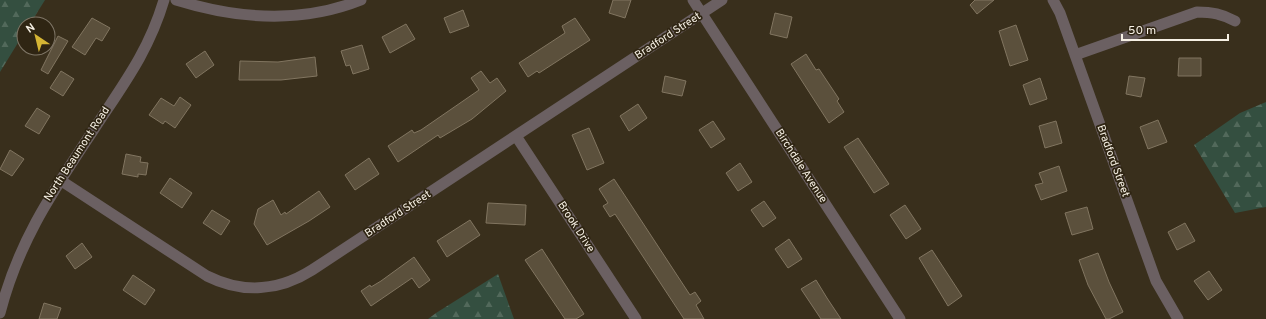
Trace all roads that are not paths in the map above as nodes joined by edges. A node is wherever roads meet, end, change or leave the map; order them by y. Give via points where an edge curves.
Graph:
1 (164, 0) edge
2 (176, 0) edge
3 (361, 0) edge
4 (693, 0) edge
5 (722, 0) edge
6 (1053, 0) edge
7 (702, 14) junction
8 (1235, 22) dead end
9 (1075, 55) junction
10 (516, 136) junction
11 (60, 180) junction
12 (0, 313) edge
13 (636, 319) edge
14 (900, 319) edge
15 (1178, 319) edge

1 - 11 street, North Beaumont Road via 141,57
2 - 3 street via 230,14 260,17 314,14
4 - 7 street, Birchdale Avenue
5 - 7 street, Bradford Street
6 - 9 street, Bradford Street
7 - 10 street, Bradford Street
7 - 14 street, Birchdale Avenue
8 - 9 street via 1222,14 1197,12
9 - 15 street, Bradford Street via 1156,281
10 - 11 street, Bradford Street via 312,270 290,282 271,288 232,286 207,276
10 - 13 street, Brook Drive
11 - 12 street, North Beaumont Road via 31,229 16,261

